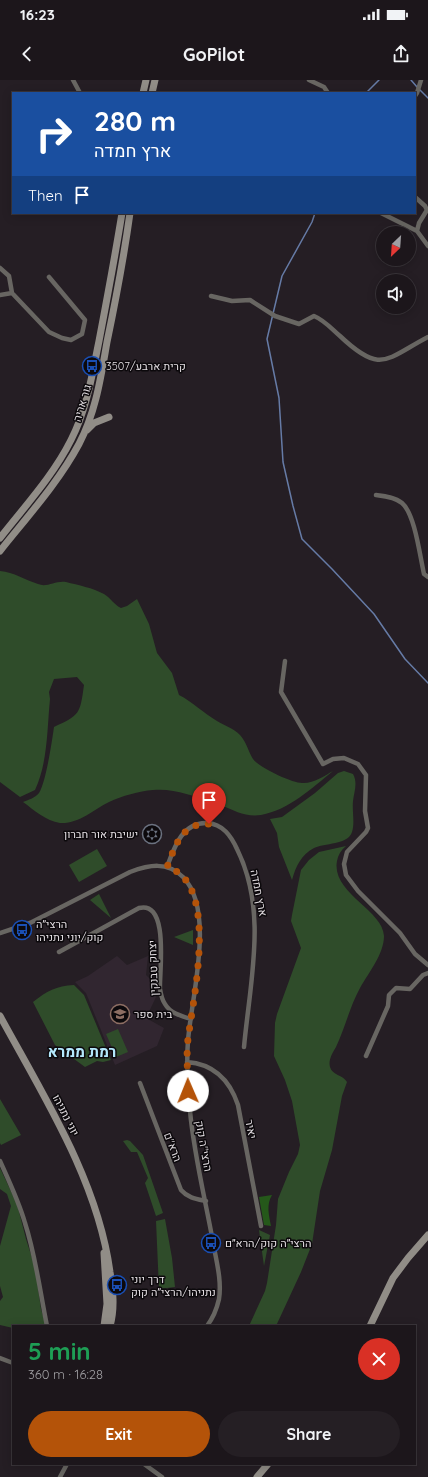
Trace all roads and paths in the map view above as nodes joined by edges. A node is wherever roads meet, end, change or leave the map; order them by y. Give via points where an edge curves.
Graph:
1 (73, 80) edge
2 (146, 80) edge
3 (155, 80) edge
4 (309, 80) edge
5 (421, 80) edge
6 (79, 92) edge
7 (143, 92) edge
8 (152, 92) edge
9 (327, 92) edge
10 (416, 94) edge
11 (416, 198) edge
12 (122, 214) edge
13 (130, 214) edge
14 (383, 214) edge
15 (417, 231) junction
16 (428, 246) edge
17 (0, 268) edge
18 (49, 278) dead end
19 (12, 293) junction
20 (0, 295) edge
21 (211, 296) dead end
22 (428, 337) edge
23 (109, 417) dead end
24 (84, 433) junction
25 (376, 495) dead end
26 (0, 538) edge
27 (0, 551) edge
28 (428, 577) edge
29 (285, 661) dead end
30 (167, 867) junction
31 (0, 932) edge
32 (59, 952) dead end
33 (428, 965) edge
34 (428, 972) edge
35 (0, 1016) edge
36 (191, 1019) junction
37 (244, 1047) dead end
38 (366, 1056) dead end
39 (187, 1062) junction
40 (140, 1083) dead end
41 (0, 1161) edge
42 (206, 1201) junction
43 (261, 1226) dead end
44 (102, 1229) junction
45 (428, 1235) edge
46 (47, 1325) edge
47 (104, 1325) edge
48 (110, 1325) edge
49 (208, 1325) edge
50 (370, 1325) edge
51 (0, 1358) edge
52 (12, 1363) edge
53 (66, 1465) edge
54 (145, 1465) edge
55 (268, 1465) edge
56 (269, 1465) edge
57 (60, 1477) edge
58 (161, 1477) edge
59 (257, 1477) edge
60 (263, 1477) edge

1 - 6 street
2 - 7 main road
3 - 8 main road
4 - 9 street via 324,87
5 - 10 street
11 - 15 street via 427,210
12 - 26 main road, גור אריה via 90,388 78,426 57,464
13 - 24 main road, גור אריה via 96,397
14 - 15 street
15 - 16 street
17 - 19 street via 9,276
18 - 19 street via 86,320 82,334 70,340 49,332
19 - 20 street
21 - 22 street via 232,301 250,300 275,316 299,324 314,316 320,318 366,357 382,361 394,357
23 - 24 main road via 94,423
24 - 27 main road, גור אריה via 64,469
25 - 28 street via 388,496 402,502 408,510 424,574
29 - 33 street via 280,692 323,764 333,759 344,758 358,764 366,775 364,790 368,828 347,852 344,864 346,875
30 - 31 street via 145,867 130,872 30,923
30 - 36 street, הרצי"ה קוק via 177,871 187,882 193,893 198,915 199,950
30 - 37 street, ארץ חמדה via 180,837 190,827 202,823 223,829 229,834 241,857 254,904 255,929
32 - 36 street, יצחק טבנקין via 145,906 155,916 161,939 162,999 172,1012
34 - 38 street via 410,989 396,988 389,996 388,1006
35 - 44 main road, יוני נתניהו via 66,1138
36 - 39 street, הרצי"ה קוק
39 - 42 street, הרצי"ה קוק via 192,1134
39 - 43 street, יאיר via 214,1071 233,1091 238,1105
40 - 42 street, הרא"ם via 181,1190 187,1196
41 - 46 street via 28,1232
42 - 49 street, הרצי"ה קוק via 220,1291 215,1311
44 - 47 main road, יוני נתניהו via 107,1304
44 - 48 main road, יוני נתניהו via 113,1290
45 - 50 main road via 393,1278
51 - 52 street
53 - 57 street
54 - 58 street
55 - 59 main road
56 - 60 main road

